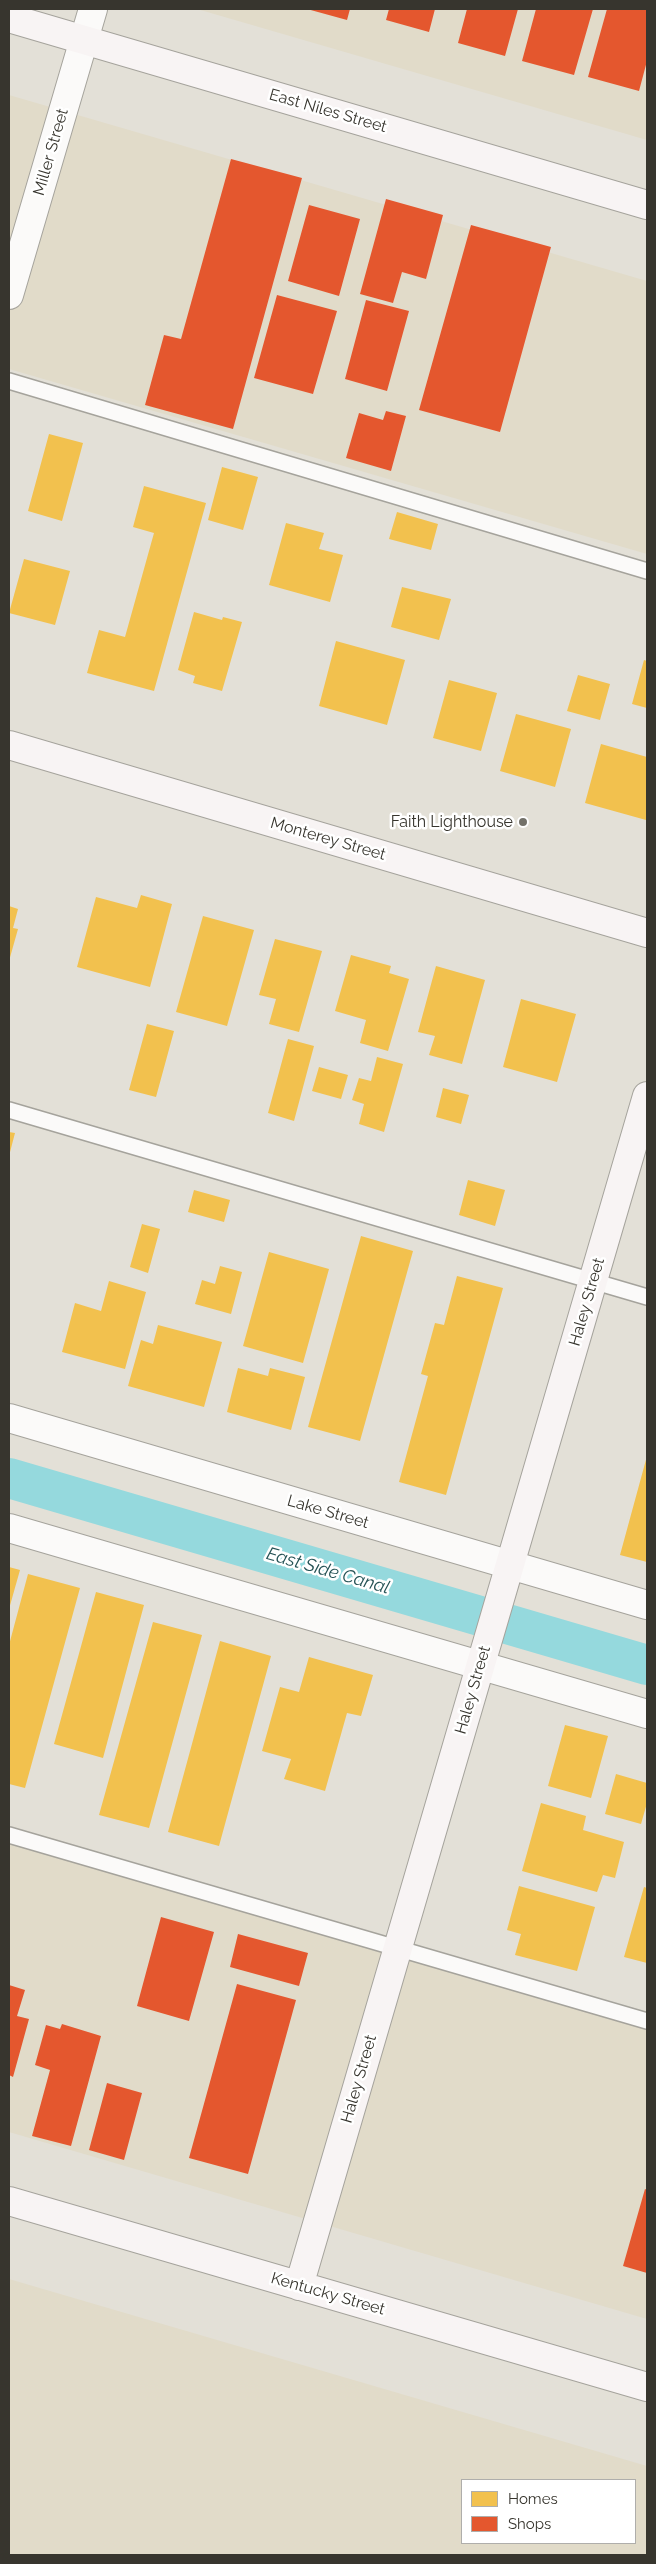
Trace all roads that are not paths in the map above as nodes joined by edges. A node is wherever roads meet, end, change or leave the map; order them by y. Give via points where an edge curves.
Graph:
1 (93, 9) edge
2 (9, 18) edge
3 (84, 40) junction
4 (647, 205) edge
5 (9, 295) edge
6 (9, 381) edge
7 (647, 571) edge
8 (9, 746) edge
9 (647, 933) edge
10 (647, 1096) edge
11 (9, 1110) edge
12 (593, 1281) junction
13 (647, 1297) edge
14 (9, 1418) edge
15 (9, 1528) edge
16 (510, 1565) junction
17 (647, 1605) edge
18 (480, 1666) junction
19 (647, 1714) edge
20 (9, 1834) edge
21 (398, 1948) junction
22 (647, 2021) edge
23 (9, 2201) edge
24 (299, 2286) junction
25 (647, 2388) edge

1 - 3 street, Miller Street
2 - 3 street, East Niles Street
3 - 4 street, East Niles Street
3 - 5 street, Miller Street
6 - 7 lane
8 - 9 street, Monterey Street
10 - 12 street, Haley Street
11 - 12 lane
12 - 13 lane
12 - 16 street, Haley Street
14 - 16 street, Lake Street
15 - 18 street
16 - 17 street, Lake Street
16 - 18 street, Haley Street
18 - 19 street
18 - 21 street, Haley Street
20 - 21 lane
21 - 22 lane
21 - 24 street, Haley Street
23 - 24 street, Kentucky Street
24 - 25 street, Kentucky Street

